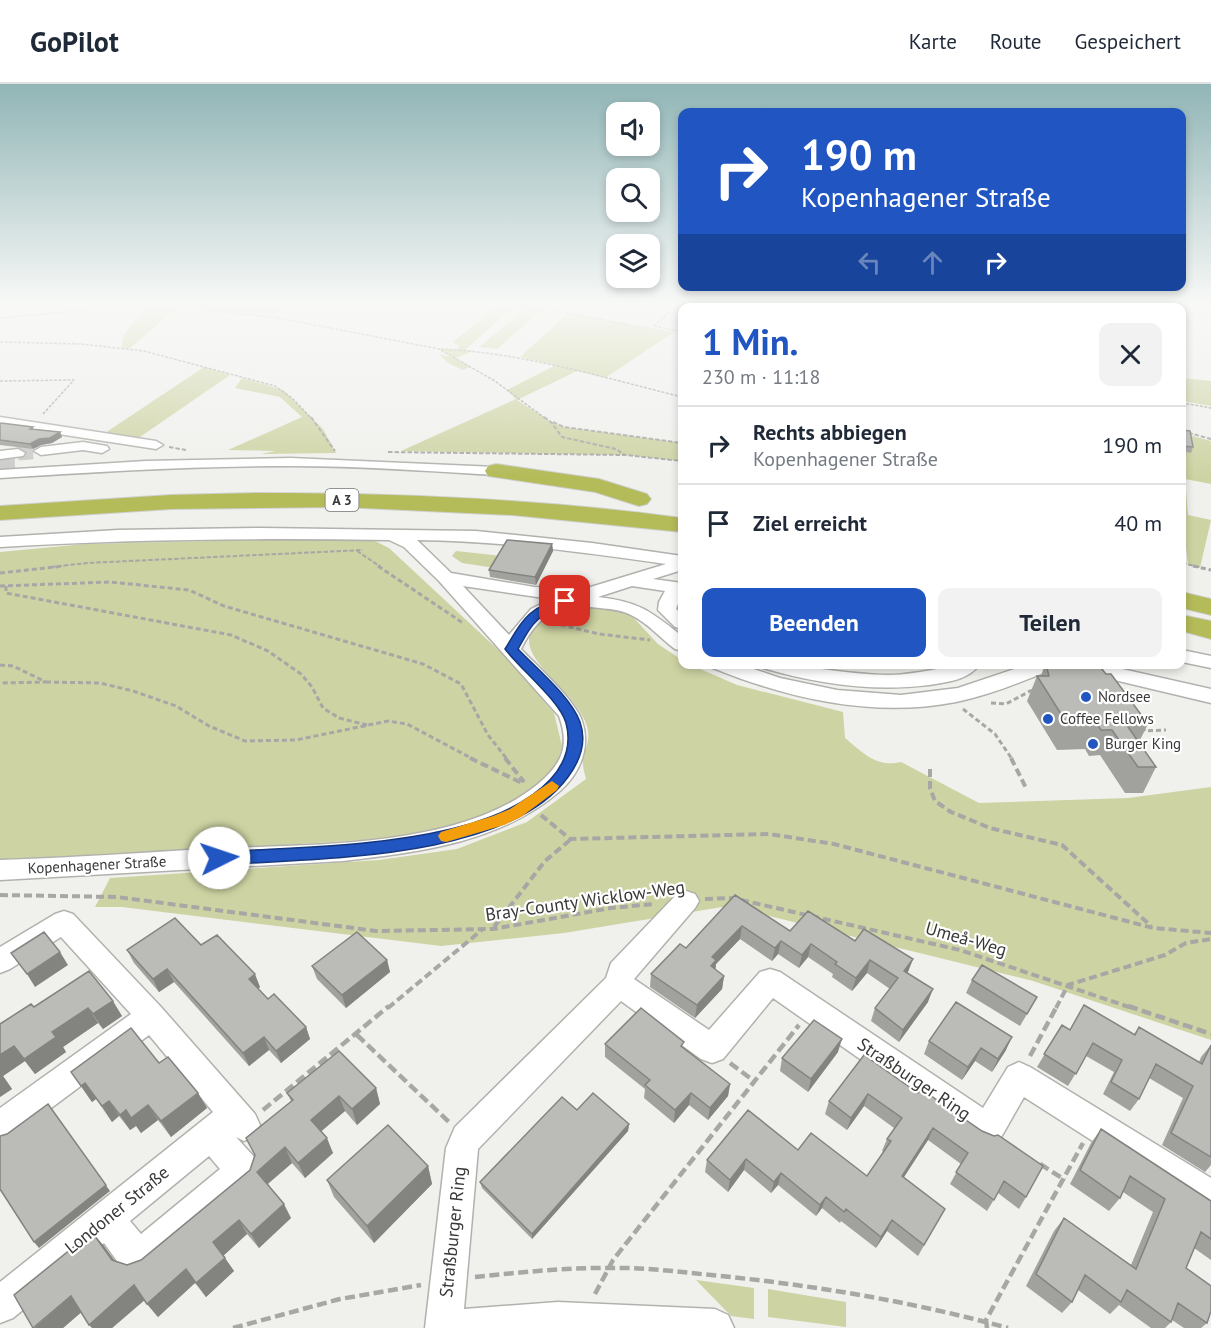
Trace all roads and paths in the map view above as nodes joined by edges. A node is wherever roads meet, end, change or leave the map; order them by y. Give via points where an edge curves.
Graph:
1 (184, 361) edge
2 (460, 361) edge
3 (536, 361) edge
4 (0, 381) edge
5 (678, 396) edge
6 (1186, 403) edge
7 (1211, 408) edge
8 (0, 421) edge
9 (551, 422) junction
10 (27, 425) junction
11 (1186, 432) edge
12 (1211, 439) edge
13 (678, 442) edge
14 (41, 451) tunnel mouth
15 (336, 453) dead end
16 (0, 455) tunnel mouth
17 (625, 455) dead end
18 (127, 457) junction
19 (154, 465) junction
20 (496, 471) joint
21 (0, 474) tunnel mouth
22 (0, 495) edge
23 (639, 499) junction
24 (678, 504) edge
25 (0, 513) edge
26 (678, 525) edge
27 (0, 542) edge
28 (427, 543) junction
29 (592, 548) junction
30 (372, 550) dead end
31 (357, 551) junction
32 (506, 551) edge
33 (550, 556) edge
34 (678, 562) edge
35 (678, 564) edge
36 (1186, 564) edge
37 (617, 565) junction
38 (1211, 570) edge
39 (0, 573) edge
40 (492, 574) edge
41 (446, 577) junction
42 (538, 580) edge
43 (627, 581) junction
44 (6, 585) junction
45 (0, 586) edge
46 (678, 588) edge
47 (599, 590) junction
48 (678, 591) edge
49 (564, 598) junction
50 (1186, 601) edge
51 (1211, 607) edge
52 (634, 609) junction
53 (530, 618) junction
54 (488, 624) junction
55 (1186, 624) edge
56 (1211, 630) edge
57 (677, 631) edge
58 (511, 649) junction
59 (1186, 657) edge
60 (1211, 662) edge
61 (0, 665) edge
62 (734, 669) edge
63 (790, 669) edge
64 (965, 669) edge
65 (1036, 669) edge
66 (1093, 669) edge
67 (46, 682) junction
68 (0, 683) edge
69 (1211, 696) edge
70 (942, 697) junction
71 (1139, 723) edge
72 (369, 725) junction
73 (1166, 730) dead end
74 (930, 769) dead end
75 (1026, 788) dead end
76 (530, 804) junction
77 (570, 839) junction
78 (0, 870) edge
79 (0, 895) edge
80 (696, 900) junction
81 (484, 928) junction
82 (1153, 928) junction
83 (493, 929) junction
84 (1211, 933) edge
85 (1211, 939) edge
86 (0, 961) edge
87 (619, 984) junction
88 (1068, 985) junction
89 (812, 1009) junction
90 (151, 1016) junction
91 (1211, 1034) edge
92 (357, 1035) junction
93 (712, 1049) junction
94 (1019, 1077) junction
95 (754, 1081) junction
96 (1094, 1123) junction
97 (230, 1124) junction
98 (0, 1127) edge
99 (466, 1138) junction
100 (1036, 1161) edge
101 (1065, 1180) junction
102 (1211, 1197) edge
103 (106, 1218) junction
104 (609, 1268) junction
105 (448, 1280) junction
106 (0, 1305) edge
107 (582, 1319) junction
108 (987, 1325) edge
109 (233, 1328) edge
110 (444, 1328) edge
111 (462, 1328) edge
112 (715, 1328) edge
113 (1008, 1328) edge

1 - 15 path via 283,390 323,429
2 - 9 path
3 - 5 path
4 - 10 path via 74,380 46,412
6 - 7 path
8 - 10 street
9 - 13 path
9 - 17 path via 562,437 616,449
10 - 18 street via 156,445
11 - 12 path
14 - 18 street via 90,446
16 - 18 street via 20,459
18 - 19 street
19 - 20 street via 349,463
19 - 21 street
20 - 23 highway via 598,486
22 - 23 highway, A 3 via 157,484 307,480 512,487
23 - 24 highway, A 3
25 - 26 highway, A 3 via 147,502 310,499 470,504
27 - 28 street via 200,534 390,534
28 - 29 street via 495,537
28 - 32 street
28 - 40 street via 458,568
28 - 41 street, Kopenhagener Straße
29 - 34 street
29 - 37 street
30 - 31 path
31 - 39 path via 87,563
31 - 54 path via 466,625
33 - 37 street
35 - 43 street
36 - 38 path
37 - 43 street
41 - 49 street
41 - 54 street, Kopenhagener Straße
42 - 47 street
43 - 46 street
43 - 47 street
43 - 52 street
44 - 45 path
44 - 72 path via 6,593 231,635 268,651 301,674 323,708 339,718
44 - 72 path via 110,582 189,590 224,606 423,664 461,684 488,735 528,786 407,724 388,721
47 - 49 street
48 - 57 street via 667,606
49 - 52 street
49 - 53 street
50 - 51 highway
52 - 57 street
53 - 57 path via 599,634 648,640
53 - 58 street
54 - 58 street, Kopenhagener Straße
55 - 56 highway
58 - 76 street, Kopenhagener Straße via 564,706 575,733 574,752 565,772
59 - 60 street
61 - 67 path via 13,666
62 - 70 street via 832,696 904,700
63 - 64 street via 822,677 893,682
65 - 70 street via 990,687
66 - 69 street
67 - 68 path
67 - 72 path via 100,683 133,691 176,706 245,741 296,740
70 - 75 path via 993,728
71 - 73 path via 1145,730
74 - 82 path via 935,801 990,828 1062,845
76 - 77 path
76 - 78 street, Kopenhagener Straße via 498,820 452,835 370,848
77 - 82 path via 769,834 834,844
77 - 83 path via 545,861
79 - 81 path, Bray-County Wicklow-Weg via 117,897 376,931
80 - 83 path, Bray-County Wicklow-Weg via 611,908
80 - 87 street via 621,972
80 - 88 path, Umeå-Weg via 734,898 867,927 960,950
81 - 83 path, Bray-County Wicklow-Weg
81 - 92 path
82 - 84 path
85 - 88 path via 1186,943 1165,955
86 - 90 street via 64,922
87 - 93 street
87 - 99 street
88 - 91 path, Umeå-Weg
88 - 94 path
89 - 93 street, Straßburger Ring via 770,981
89 - 94 street, Straßburger Ring via 988,1130
89 - 95 path
90 - 97 street
90 - 98 street
92 - 97 path
92 - 99 path
93 - 95 path
94 - 96 street
95 - 104 path
96 - 101 path
96 - 102 street
97 - 103 street, Londoner Straße
97 - 103 street via 244,1171 138,1258
99 - 105 street, Straßburger Ring
100 - 101 path
101 - 108 path
103 - 106 street, Londoner Straße
104 - 105 path
104 - 107 path
104 - 108 path via 773,1281 887,1299
105 - 109 path via 340,1299
105 - 110 street, Straßburger Ring
107 - 111 street via 509,1321
107 - 112 street
108 - 113 path

